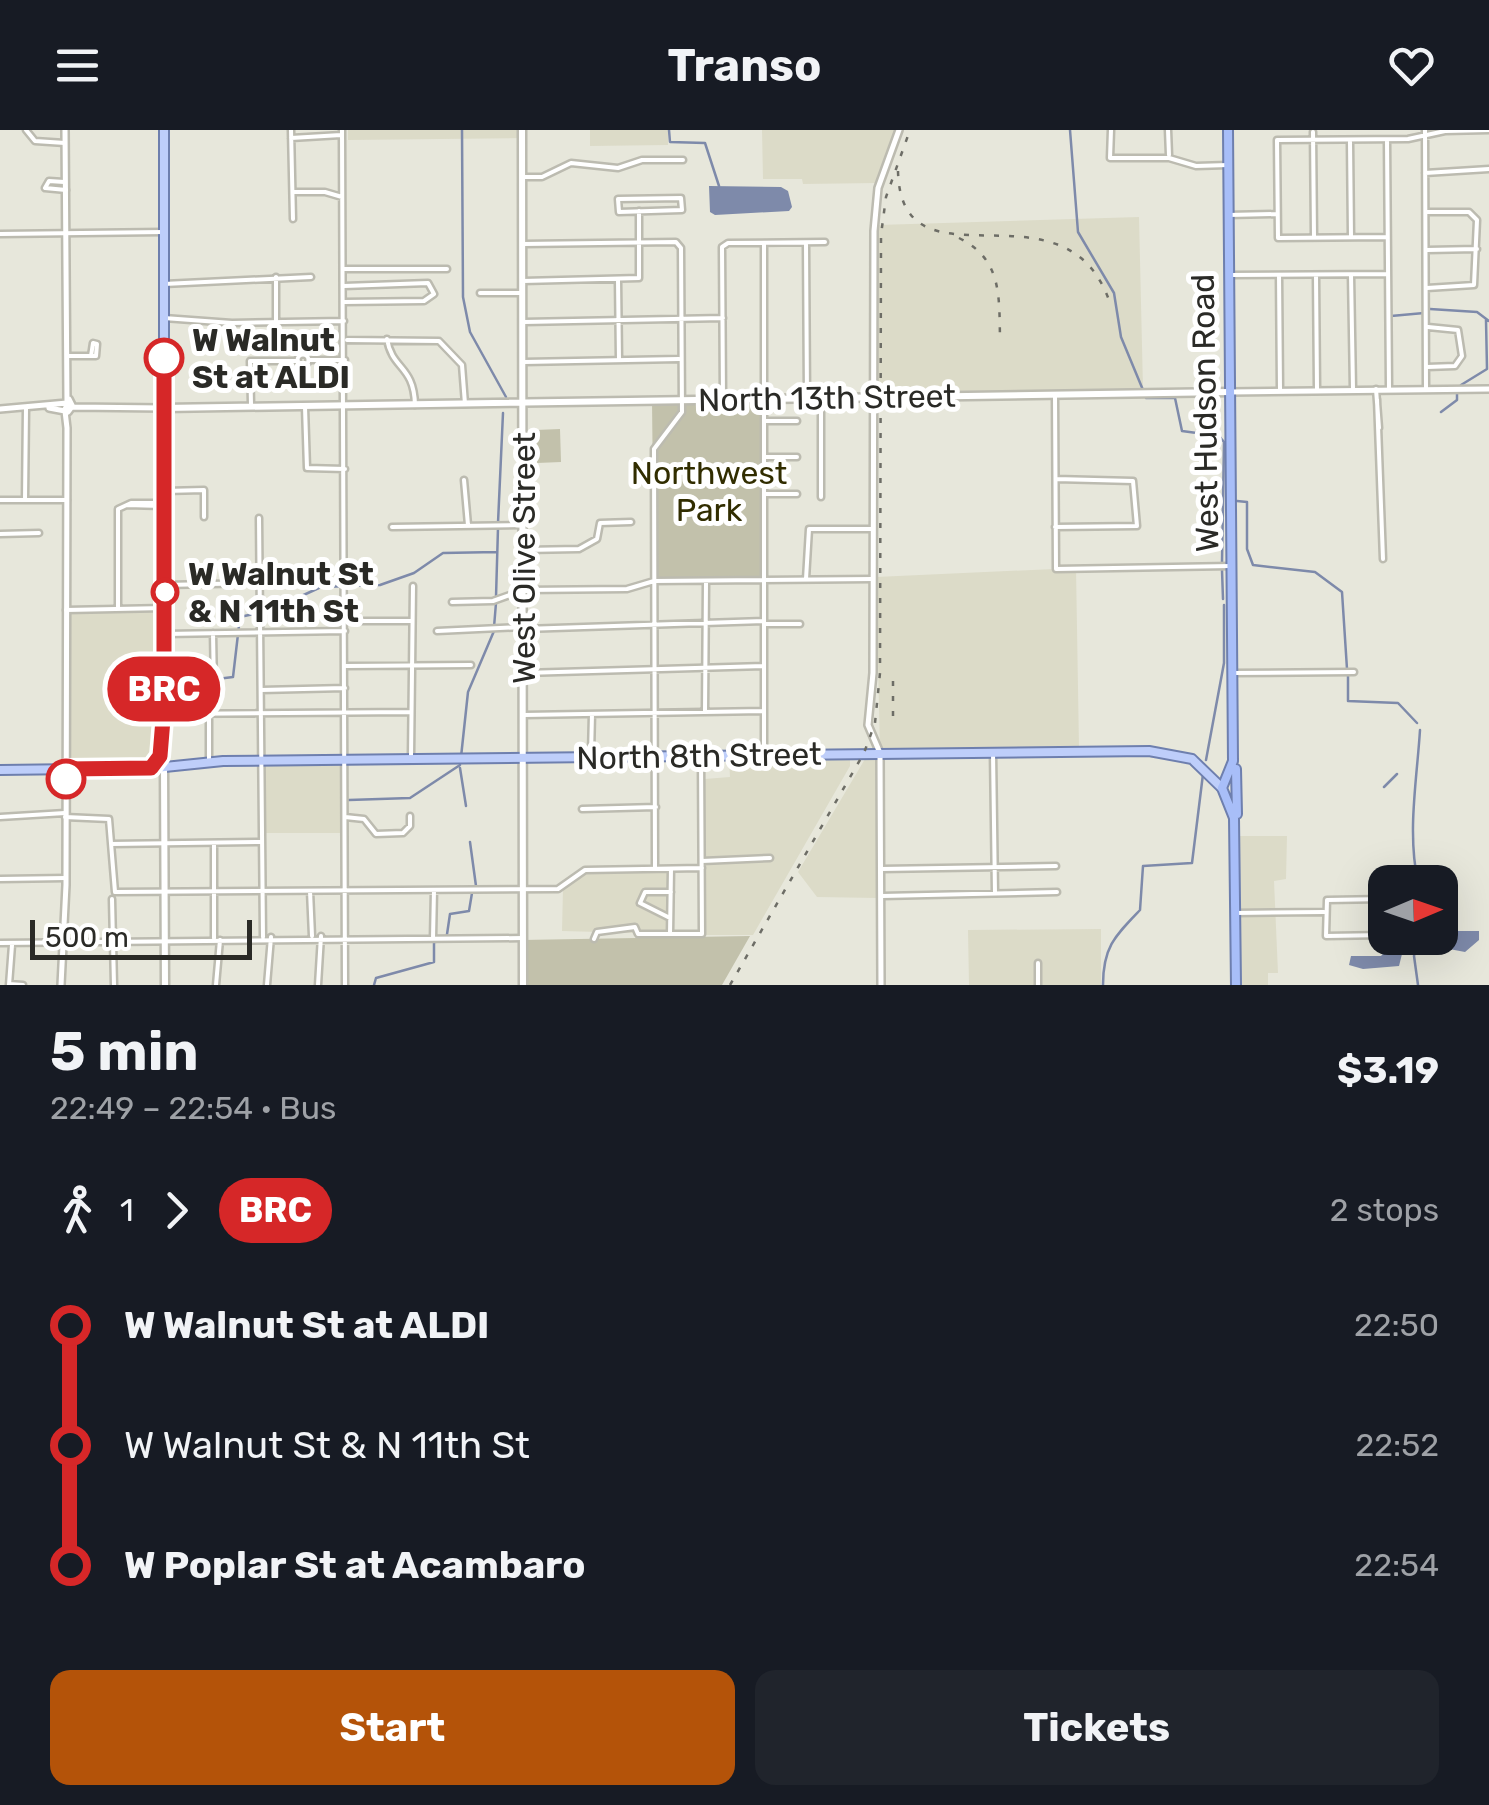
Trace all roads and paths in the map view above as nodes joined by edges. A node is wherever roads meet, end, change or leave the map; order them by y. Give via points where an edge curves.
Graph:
1 (26, 130) edge
2 (65, 130) edge
3 (164, 130) edge
4 (291, 130) edge
5 (522, 130) edge
6 (899, 130) edge
7 (1111, 130) edge
8 (1168, 130) edge
9 (1228, 130) edge
10 (1489, 130) edge
11 (1313, 132) edge
12 (342, 133) edge
13 (1425, 133) edge
14 (291, 138) junction
15 (1314, 140) junction
16 (1350, 140) junction
17 (1387, 140) junction
18 (65, 143) junction
19 (1168, 158) junction
20 (682, 160) dead end
21 (1228, 164) junction
22 (1489, 168) edge
23 (1425, 173) junction
24 (523, 178) junction
25 (66, 182) junction
26 (66, 190) junction
27 (293, 192) junction
28 (343, 197) junction
29 (639, 211) junction
30 (1426, 212) junction
31 (1278, 214) junction
32 (1228, 215) junction
33 (293, 219) dead end
34 (164, 232) junction
35 (66, 233) junction
36 (0, 234) edge
37 (1314, 238) junction
38 (1351, 238) junction
39 (1387, 238) junction
40 (640, 242) junction
41 (806, 242) junction
42 (825, 242) dead end
43 (764, 243) junction
44 (523, 244) junction
45 (1477, 249) junction
46 (1426, 250) junction
47 (344, 269) junction
48 (447, 269) dead end
49 (1387, 274) junction
50 (1228, 275) junction
51 (1279, 275) junction
52 (1316, 275) junction
53 (1352, 275) junction
54 (276, 277) junction
55 (311, 277) dead end
56 (618, 279) junction
57 (523, 281) junction
58 (164, 284) junction
59 (344, 286) junction
60 (1426, 288) junction
61 (480, 293) dead end
62 (524, 293) junction
63 (344, 302) junction
64 (164, 318) junction
65 (680, 318) junction
66 (722, 318) junction
67 (344, 320) junction
68 (618, 320) junction
69 (276, 322) junction
70 (524, 322) junction
71 (1428, 328) junction
72 (387, 339) junction
73 (345, 340) junction
74 (68, 356) junction
75 (91, 356) dead end
76 (681, 359) junction
77 (345, 360) junction
78 (618, 360) junction
79 (524, 362) junction
80 (1427, 367) junction
81 (1376, 388) junction
82 (1389, 388) junction
83 (1317, 389) junction
84 (1353, 389) junction
85 (1426, 389) junction
86 (1489, 389) edge
87 (1280, 390) junction
88 (1230, 392) junction
89 (1055, 395) junction
90 (807, 398) junction
91 (822, 398) junction
92 (874, 398) junction
93 (765, 399) junction
94 (682, 400) junction
95 (723, 400) junction
96 (465, 404) junction
97 (524, 404) junction
98 (415, 405) junction
99 (345, 406) junction
100 (251, 407) junction
101 (304, 407) junction
102 (26, 408) junction
103 (68, 408) junction
104 (164, 408) junction
105 (0, 409) edge
106 (764, 421) junction
107 (797, 421) dead end
108 (764, 457) junction
109 (797, 457) dead end
110 (345, 469) junction
111 (464, 480) dead end
112 (1055, 480) junction
113 (165, 491) junction
114 (764, 494) junction
115 (797, 494) dead end
116 (821, 498) dead end
117 (0, 500) edge
118 (25, 500) junction
119 (67, 500) junction
120 (165, 505) junction
121 (204, 517) dead end
122 (259, 518) dead end
123 (631, 522) dead end
124 (468, 525) junction
125 (392, 526) dead end
126 (524, 526) junction
127 (1056, 527) junction
128 (873, 529) junction
129 (39, 533) dead end
130 (0, 534) edge
131 (524, 550) junction
132 (1383, 559) dead end
133 (1231, 566) junction
134 (764, 579) junction
135 (806, 579) junction
136 (872, 579) junction
137 (706, 580) junction
138 (654, 581) junction
139 (258, 583) junction
140 (165, 585) junction
141 (414, 586) dead end
142 (524, 590) junction
143 (452, 602) dead end
144 (165, 608) junction
145 (118, 609) junction
146 (66, 610) junction
147 (346, 621) junction
148 (412, 621) junction
149 (706, 622) junction
150 (764, 623) junction
151 (654, 624) junction
152 (800, 624) dead end
153 (524, 628) junction
154 (346, 631) junction
155 (437, 631) dead end
156 (214, 632) junction
157 (260, 632) junction
158 (165, 634) junction
159 (346, 666) junction
160 (412, 666) junction
161 (471, 666) dead end
162 (764, 666) junction
163 (706, 667) junction
164 (654, 668) junction
165 (1354, 672) dead end
166 (524, 673) junction
167 (1232, 674) junction
168 (214, 688) dead end
169 (345, 688) junction
170 (261, 690) junction
171 (1232, 696) junction
172 (764, 711) junction
173 (411, 712) junction
174 (705, 712) junction
175 (262, 713) junction
176 (345, 713) junction
177 (653, 713) junction
178 (209, 714) junction
179 (524, 714) junction
180 (592, 714) junction
181 (164, 719) junction
182 (993, 752) junction
183 (880, 753) junction
184 (164, 754) junction
185 (764, 755) junction
186 (702, 756) junction
187 (654, 757) junction
188 (591, 758) junction
189 (524, 759) junction
190 (262, 760) junction
191 (209, 761) junction
192 (345, 761) junction
193 (411, 761) junction
194 (180, 764) junction
195 (164, 767) junction
196 (151, 768) junction
197 (1206, 768) junction
198 (66, 769) junction
199 (0, 770) edge
200 (1236, 773) junction
201 (1222, 788) junction
202 (656, 808) junction
203 (582, 809) dead end
204 (65, 815) junction
205 (410, 816) dead end
206 (0, 817) edge
207 (345, 817) junction
208 (1234, 828) junction
209 (263, 842) junction
210 (214, 843) junction
211 (111, 844) junction
212 (165, 844) junction
213 (770, 858) dead end
214 (702, 864) junction
215 (1056, 866) dead end
216 (995, 867) junction
217 (654, 869) junction
218 (670, 869) junction
219 (882, 869) junction
220 (66, 878) junction
221 (0, 879) edge
222 (523, 889) junction
223 (344, 890) junction
224 (434, 890) junction
225 (263, 891) junction
226 (310, 891) junction
227 (164, 892) junction
228 (214, 892) junction
229 (670, 892) junction
230 (1057, 892) dead end
231 (995, 893) junction
232 (881, 896) junction
233 (1368, 899) edge
234 (112, 900) dead end
235 (1324, 912) junction
236 (1235, 913) junction
237 (670, 918) junction
238 (670, 934) junction
239 (312, 936) junction
240 (322, 936) junction
241 (1368, 936) edge
242 (263, 937) junction
243 (271, 937) junction
244 (345, 937) junction
245 (217, 938) junction
246 (433, 938) junction
247 (522, 938) junction
248 (116, 940) junction
249 (164, 940) junction
250 (594, 940) dead end
251 (65, 941) junction
252 (0, 943) edge
253 (12, 943) junction
254 (1038, 963) dead end
255 (0, 982) edge
256 (9, 984) edge
257 (22, 985) edge
258 (60, 985) edge
259 (114, 985) edge
260 (164, 985) edge
261 (216, 985) edge
262 (267, 985) edge
263 (318, 985) edge
264 (346, 985) edge
265 (524, 985) edge
266 (882, 985) edge
267 (1038, 985) edge
268 (1236, 985) edge

1 - 18 street via 35,142
2 - 18 street
3 - 34 main road
4 - 14 street
5 - 24 main road, West Olive Street
6 - 92 street via 876,203
7 - 19 street via 1110,158
8 - 19 street
9 - 21 highway, West Hudson Road
10 - 13 street
11 - 15 street
12 - 14 street
12 - 28 street
13 - 17 street
13 - 23 street
14 - 27 street
15 - 16 street
15 - 31 street via 1277,140
15 - 37 street
16 - 17 street
16 - 38 street
17 - 39 street
18 - 25 street
19 - 21 street via 1196,166
20 - 24 street via 618,168 572,163
21 - 32 highway, West Hudson Road
22 - 23 street
23 - 30 street
24 - 44 main road, West Olive Street
25 - 26 street
25 - 26 street via 44,186
26 - 35 street
27 - 28 street
27 - 33 street
28 - 47 street
29 - 29 street via 619,212 618,199 681,198 682,210
29 - 40 street
30 - 45 street via 1476,216
30 - 46 street
31 - 32 street
31 - 37 street via 1278,238
32 - 50 highway, West Hudson Road
34 - 35 street
34 - 58 main road
35 - 36 street
35 - 74 street
37 - 38 street
38 - 39 street
39 - 49 street
40 - 44 street
40 - 56 street via 639,278
40 - 65 street via 676,242 681,248
41 - 42 street
41 - 43 street
41 - 90 street
43 - 66 street via 722,248
43 - 93 street
44 - 57 main road, West Olive Street
45 - 46 street
45 - 60 street via 1474,285
46 - 60 street
47 - 48 street
47 - 59 street
49 - 53 street
49 - 82 street
50 - 51 street
50 - 88 highway, West Hudson Road
51 - 52 street
51 - 87 street
52 - 53 street
52 - 83 street
53 - 84 street
54 - 55 street
54 - 58 street
54 - 69 street
56 - 57 street
56 - 68 street
57 - 62 main road, West Olive Street
58 - 64 main road
59 - 63 street
59 - 63 street via 428,283 434,294 424,302
60 - 71 street
61 - 62 street
62 - 70 main road, West Olive Street
63 - 67 street
64 - 69 street
64 - 104 main road
65 - 66 street
65 - 68 street
65 - 76 street
66 - 95 street
67 - 69 street
67 - 73 street
68 - 70 street
68 - 78 street
70 - 79 main road, West Olive Street
71 - 80 street
71 - 80 street via 1458,330 1459,364
72 - 73 street
72 - 96 street via 432,338 450,349 462,365
72 - 98 street via 413,378
73 - 77 street
74 - 75 street
74 - 103 street
76 - 78 street
76 - 94 street
77 - 99 street
77 - 100 street via 309,360 304,366 250,361
78 - 79 street
79 - 97 main road, West Olive Street
80 - 85 street
81 - 82 street, North 13th Street
81 - 84 street, North 13th Street
81 - 132 street
82 - 85 street, North 13th Street
83 - 84 street, North 13th Street
83 - 87 street, North 13th Street
85 - 86 street, North 13th Street
87 - 88 street, North 13th Street
88 - 89 main road, North 13th Street
88 - 133 highway, West Hudson Road
89 - 92 main road, North 13th Street
89 - 112 street
90 - 91 main road, North 13th Street
90 - 93 main road, North 13th Street
91 - 92 main road, North 13th Street
91 - 116 street
92 - 128 street
93 - 95 main road, North 13th Street
93 - 106 street
94 - 95 main road, North 13th Street
94 - 97 main road, North 13th Street
94 - 138 street via 680,418 654,448
96 - 97 main road, North 13th Street
96 - 98 main road, North 13th Street
97 - 126 main road, West Olive Street
98 - 99 main road, North 13th Street
99 - 101 main road, North 13th Street
99 - 110 street
100 - 101 main road, North 13th Street
100 - 104 main road, North 13th Street
101 - 110 street via 305,464 309,470
102 - 103 street
102 - 105 street
102 - 118 street
103 - 104 street
103 - 119 street
104 - 113 main road
106 - 107 street
106 - 108 street
108 - 109 street
108 - 114 street
110 - 147 street
111 - 124 street
112 - 127 street
112 - 127 street via 1128,478 1136,485 1137,526
113 - 120 main road
113 - 121 street via 204,490
114 - 115 street
114 - 134 street
117 - 118 street
118 - 119 street
119 - 146 street
120 - 140 main road
120 - 145 street via 120,506
122 - 139 street
123 - 131 street via 600,524 597,538 579,548
124 - 125 street
124 - 126 street
126 - 131 main road, West Olive Street
127 - 133 street via 1056,569
128 - 135 street via 808,529
128 - 136 street
129 - 130 street
131 - 142 main road, West Olive Street
133 - 167 highway, West Hudson Road
134 - 135 street
134 - 137 street
134 - 150 street
135 - 136 street
136 - 183 street via 868,725
137 - 138 street
137 - 149 street
138 - 142 street via 627,588
138 - 151 street
139 - 140 street
139 - 157 street
140 - 144 main road
141 - 148 street
142 - 143 street via 493,602
142 - 153 main road, West Olive Street
144 - 145 street
144 - 158 main road
145 - 146 street
146 - 198 street
147 - 148 street
147 - 154 street
148 - 160 street
149 - 150 street
149 - 151 street
149 - 163 street
150 - 152 street
150 - 162 street
151 - 153 street
151 - 164 street
153 - 155 street
153 - 166 main road, West Olive Street
154 - 157 street
154 - 159 street
156 - 157 street
156 - 158 street
156 - 168 street
157 - 170 street
158 - 181 main road
159 - 160 street
159 - 169 street
160 - 161 street
160 - 173 street
162 - 163 street
162 - 172 street
163 - 164 street
163 - 174 street
164 - 166 street
164 - 177 street
165 - 167 street
166 - 179 main road, West Olive Street
167 - 171 highway, West Hudson Road
169 - 170 street
169 - 176 street
170 - 175 street
171 - 197 main road, West Hudson Road via 1230,769 1218,776
171 - 200 highway, West Hudson Road
171 - 201 highway, West Hudson Road via 1232,768
172 - 174 street
172 - 185 street
173 - 176 street
173 - 193 street
174 - 177 street
175 - 176 street
175 - 178 street
175 - 190 street
176 - 192 street
177 - 180 street
177 - 187 street
178 - 181 street
178 - 191 street
179 - 180 street
179 - 189 main road, West Olive Street
180 - 188 street
181 - 184 main road
181 - 196 main road via 160,756
182 - 183 main road, North 8th Street
182 - 197 main road, North 8th Street via 1164,751
182 - 216 street
183 - 185 main road, North 8th Street
183 - 219 street
184 - 194 main road
184 - 195 main road
185 - 186 main road, North 8th Street
186 - 187 main road, North 8th Street
186 - 214 street
187 - 188 main road, North 8th Street
187 - 202 street
188 - 189 main road, North 8th Street
189 - 193 main road, North 8th Street
189 - 222 main road, West Olive Street
190 - 191 main road, North 8th Street
190 - 192 main road, North 8th Street
190 - 209 street
191 - 194 main road, North 8th Street
192 - 193 main road, North 8th Street
192 - 207 street
194 - 195 main road, North 8th Street
195 - 196 main road, North 8th Street
195 - 212 main road
196 - 198 main road, North 8th Street
197 - 201 main road
198 - 199 main road, North 8th Street
198 - 204 street
200 - 201 highway
200 - 208 highway, West Hudson Road
201 - 208 highway, West Hudson Road
202 - 203 street
202 - 217 street
204 - 206 street
204 - 211 street via 109,819
204 - 220 street
205 - 207 street via 407,831 376,834 364,819
207 - 223 street
208 - 236 highway, West Hudson Road
209 - 210 street
209 - 225 street
210 - 212 street
210 - 228 street
211 - 212 street
211 - 227 street via 113,890
212 - 227 main road
213 - 214 street
214 - 218 street
214 - 238 street via 702,934
215 - 216 street
216 - 219 street
216 - 231 street
217 - 218 street
217 - 222 street via 586,870 558,889
218 - 229 street
219 - 232 street
220 - 221 street
220 - 251 street
222 - 224 street
222 - 247 main road, West Olive Street
223 - 224 street
223 - 226 street
223 - 244 street
224 - 246 street
225 - 226 street
225 - 228 street
225 - 242 street
226 - 239 street
227 - 228 street
227 - 249 main road
228 - 245 street
229 - 237 street
229 - 237 street via 644,892 640,903
230 - 231 street
231 - 232 street
232 - 266 street
233 - 235 street via 1327,900
234 - 248 street
235 - 236 street
235 - 241 street via 1326,936
236 - 268 highway, West Hudson Road
237 - 238 street
238 - 250 street via 638,934 635,927 597,932
239 - 240 street
239 - 243 street
240 - 244 street
240 - 263 street
242 - 243 street
242 - 245 street
243 - 262 street
244 - 246 street
244 - 264 street
245 - 249 street
245 - 261 street
246 - 247 street
247 - 265 main road, West Olive Street
248 - 249 street
248 - 251 street
248 - 259 street
249 - 260 main road
251 - 253 street
251 - 258 street
252 - 253 street
253 - 256 street
254 - 267 street
255 - 256 street
256 - 257 street

